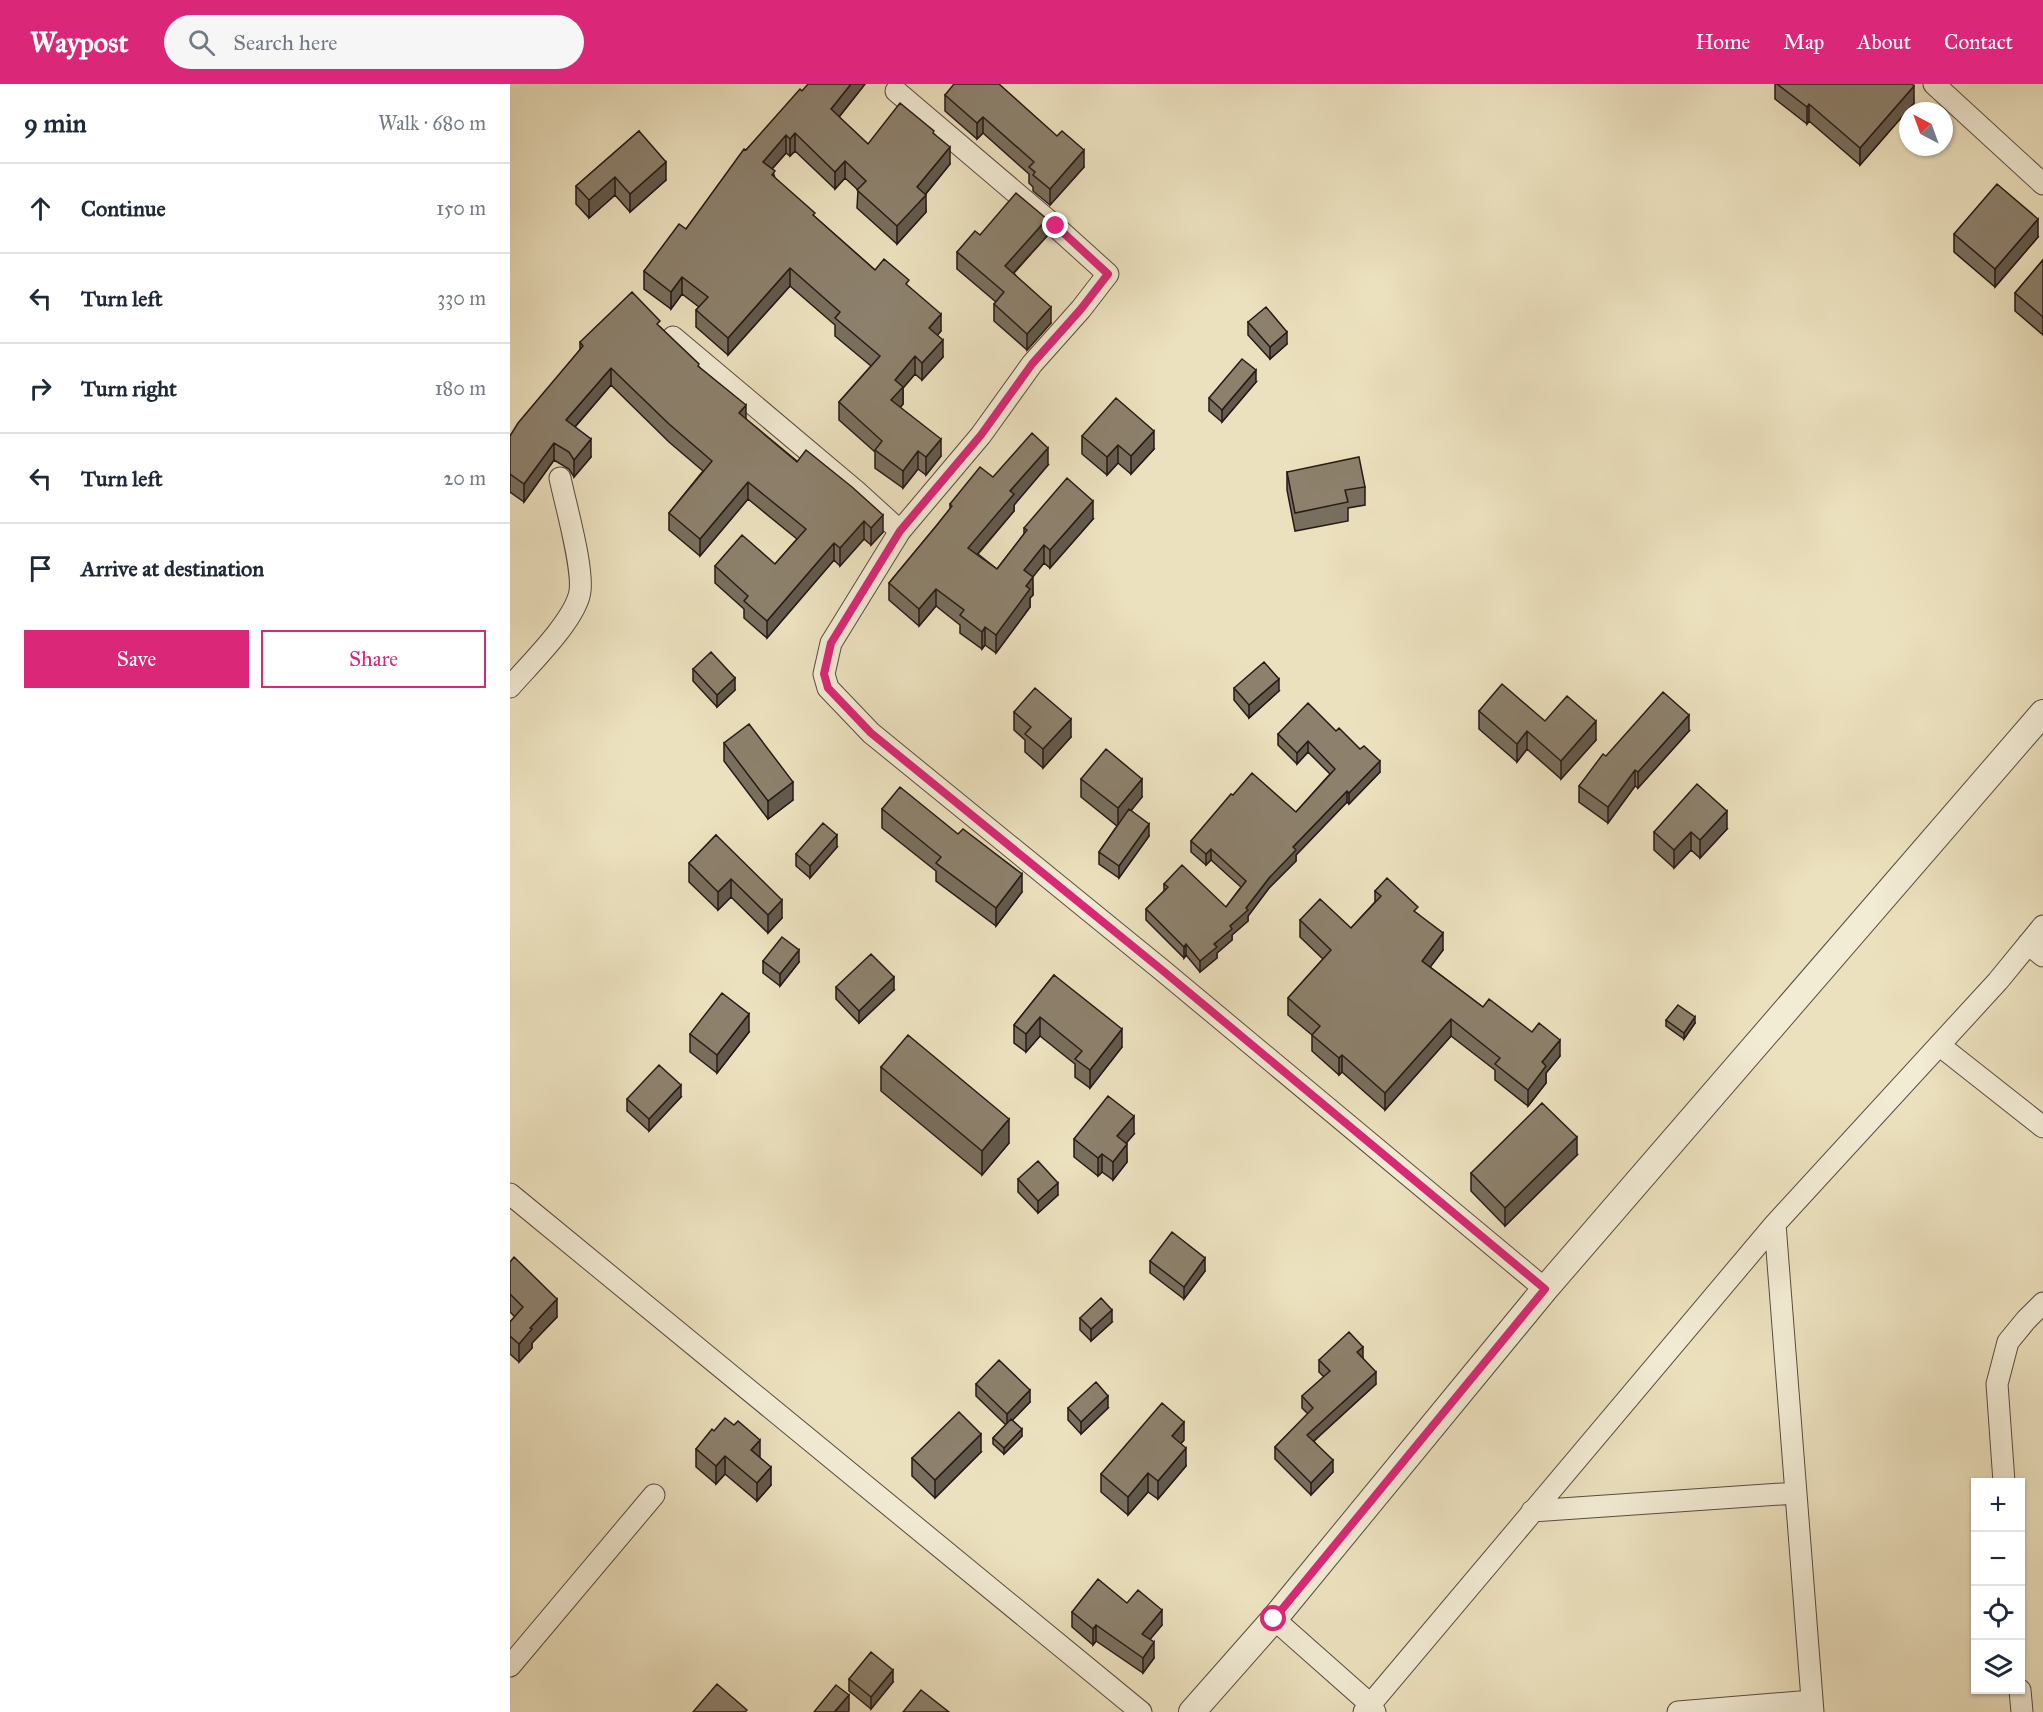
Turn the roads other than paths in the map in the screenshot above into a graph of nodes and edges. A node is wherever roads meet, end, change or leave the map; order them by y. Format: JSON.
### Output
{"nodes":[{"id":1,"x":1934,"y":84,"type":"edge"},
{"id":2,"x":896,"y":91,"type":"dead end"},
{"id":3,"x":2043,"y":184,"type":"edge"},
{"id":4,"x":673,"y":337,"type":"edge"},
{"id":5,"x":560,"y":478,"type":"dead end"},
{"id":6,"x":900,"y":531,"type":"junction"},
{"id":7,"x":510,"y":687,"type":"edge"},
{"id":8,"x":2043,"y":712,"type":"edge"},
{"id":9,"x":2043,"y":926,"type":"edge"},
{"id":10,"x":2036,"y":950,"type":"edge"},
{"id":11,"x":1939,"y":1045,"type":"junction"},
{"id":12,"x":2043,"y":1127,"type":"edge"},
{"id":13,"x":510,"y":1194,"type":"edge"},
{"id":14,"x":1775,"y":1224,"type":"junction"},
{"id":15,"x":1545,"y":1289,"type":"junction"},
{"id":16,"x":2043,"y":1303,"type":"edge"},
{"id":17,"x":2004,"y":1478,"type":"edge"},
{"id":18,"x":1796,"y":1493,"type":"junction"},
{"id":19,"x":654,"y":1495,"type":"dead end"},
{"id":20,"x":1532,"y":1511,"type":"junction"},
{"id":21,"x":1274,"y":1619,"type":"junction"},
{"id":22,"x":510,"y":1666,"type":"edge"},
{"id":23,"x":2020,"y":1694,"type":"edge"},
{"id":24,"x":1812,"y":1706,"type":"edge"},
{"id":25,"x":1370,"y":1709,"type":"edge"},
{"id":26,"x":1141,"y":1712,"type":"edge"},
{"id":27,"x":1191,"y":1712,"type":"edge"},
{"id":28,"x":1678,"y":1712,"type":"edge"},
{"id":29,"x":2022,"y":1712,"type":"edge"}],
"edges":[{"from":1,"to":3,"type":"street"},
{"from":2,"to":6,"type":"street"},
{"from":4,"to":6,"type":"street"},
{"from":5,"to":7,"type":"street"},
{"from":6,"to":15,"type":"street"},
{"from":8,"to":15,"type":"street"},
{"from":9,"to":10,"type":"street"},
{"from":10,"to":11,"type":"street"},
{"from":11,"to":12,"type":"street"},
{"from":11,"to":14,"type":"street"},
{"from":13,"to":26,"type":"street"},
{"from":14,"to":18,"type":"street"},
{"from":14,"to":20,"type":"street"},
{"from":15,"to":21,"type":"street"},
{"from":16,"to":17,"type":"street"},
{"from":18,"to":20,"type":"street"},
{"from":18,"to":24,"type":"street"},
{"from":19,"to":22,"type":"street"},
{"from":20,"to":25,"type":"street"},
{"from":21,"to":25,"type":"street"},
{"from":21,"to":27,"type":"street"},
{"from":23,"to":29,"type":"street"},
{"from":24,"to":28,"type":"street"}]}
